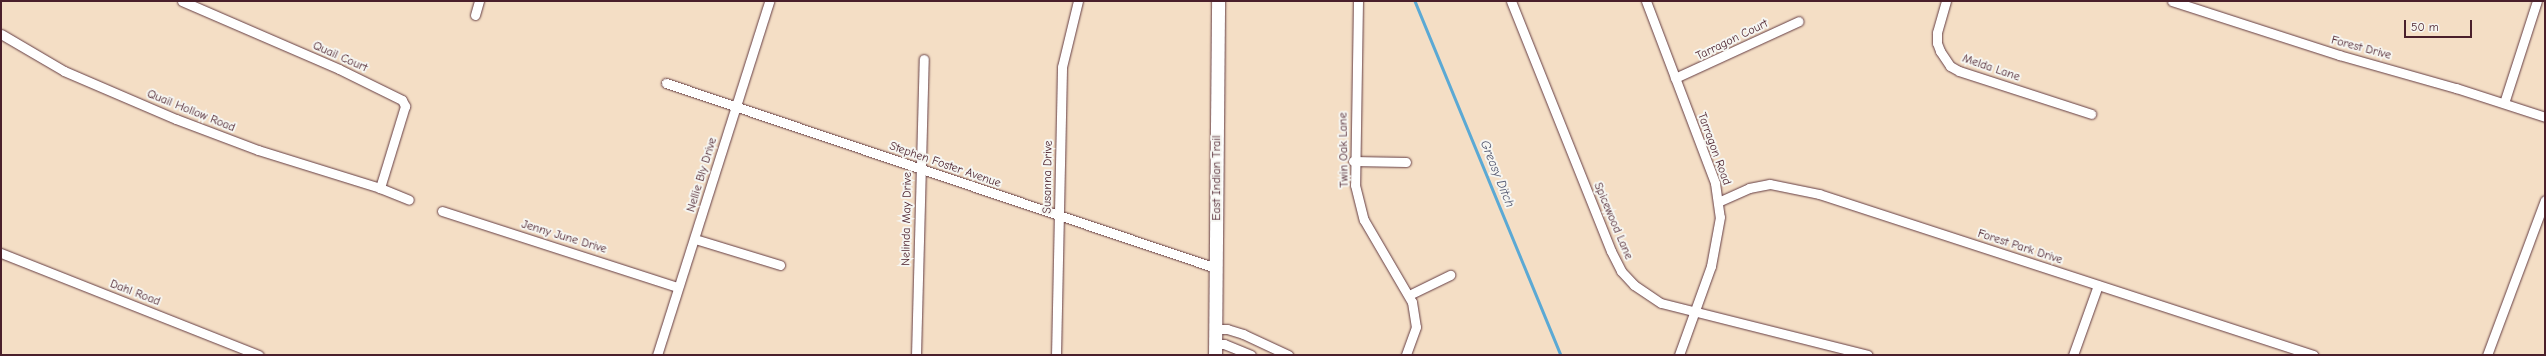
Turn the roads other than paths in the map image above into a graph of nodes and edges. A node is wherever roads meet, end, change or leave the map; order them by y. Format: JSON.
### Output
{"nodes":[{"id":1,"x":182,"y":1,"type":"edge"},
{"id":2,"x":479,"y":1,"type":"edge"},
{"id":3,"x":769,"y":1,"type":"edge"},
{"id":4,"x":1078,"y":1,"type":"edge"},
{"id":5,"x":1218,"y":1,"type":"edge"},
{"id":6,"x":1358,"y":1,"type":"edge"},
{"id":7,"x":1511,"y":1,"type":"edge"},
{"id":8,"x":1646,"y":1,"type":"edge"},
{"id":9,"x":1946,"y":1,"type":"edge"},
{"id":10,"x":2172,"y":1,"type":"edge"},
{"id":11,"x":2538,"y":1,"type":"edge"},
{"id":12,"x":475,"y":15,"type":"dead end"},
{"id":13,"x":1799,"y":21,"type":"dead end"},
{"id":14,"x":1,"y":34,"type":"edge"},
{"id":15,"x":924,"y":59,"type":"dead end"},
{"id":16,"x":1675,"y":78,"type":"junction"},
{"id":17,"x":666,"y":83,"type":"dead end"},
{"id":18,"x":2504,"y":103,"type":"junction"},
{"id":19,"x":735,"y":106,"type":"junction"},
{"id":20,"x":2091,"y":114,"type":"dead end"},
{"id":21,"x":2545,"y":117,"type":"edge"},
{"id":22,"x":1353,"y":162,"type":"junction"},
{"id":23,"x":1406,"y":162,"type":"dead end"},
{"id":24,"x":920,"y":168,"type":"junction"},
{"id":25,"x":380,"y":188,"type":"junction"},
{"id":26,"x":409,"y":200,"type":"dead end"},
{"id":27,"x":2545,"y":200,"type":"edge"},
{"id":28,"x":1718,"y":202,"type":"junction"},
{"id":29,"x":442,"y":211,"type":"dead end"},
{"id":30,"x":1059,"y":216,"type":"junction"},
{"id":31,"x":695,"y":239,"type":"junction"},
{"id":32,"x":1,"y":253,"type":"edge"},
{"id":33,"x":780,"y":265,"type":"dead end"},
{"id":34,"x":1216,"y":268,"type":"junction"},
{"id":35,"x":1450,"y":275,"type":"dead end"},
{"id":36,"x":2098,"y":285,"type":"junction"},
{"id":37,"x":678,"y":287,"type":"junction"},
{"id":38,"x":1409,"y":295,"type":"junction"},
{"id":39,"x":1695,"y":311,"type":"junction"},
{"id":40,"x":1216,"y":328,"type":"junction"},
{"id":41,"x":1215,"y":350,"type":"edge"},
{"id":42,"x":259,"y":355,"type":"edge"},
{"id":43,"x":657,"y":355,"type":"edge"},
{"id":44,"x":916,"y":355,"type":"edge"},
{"id":45,"x":1056,"y":355,"type":"edge"},
{"id":46,"x":1251,"y":355,"type":"edge"},
{"id":47,"x":1288,"y":355,"type":"edge"},
{"id":48,"x":1406,"y":355,"type":"edge"},
{"id":49,"x":1679,"y":355,"type":"edge"},
{"id":50,"x":1868,"y":355,"type":"edge"},
{"id":51,"x":2073,"y":355,"type":"edge"},
{"id":52,"x":2313,"y":355,"type":"edge"},
{"id":53,"x":2487,"y":355,"type":"edge"}],
"edges":[{"from":1,"to":25,"type":"street","name":"Quail Court"},
{"from":2,"to":12,"type":"street"},
{"from":3,"to":19,"type":"street","name":"Nellie Bly Drive"},
{"from":4,"to":30,"type":"street","name":"Susanna Drive"},
{"from":5,"to":34,"type":"main road","name":"East Indian Trail"},
{"from":6,"to":22,"type":"street","name":"Twin Oak Lane"},
{"from":7,"to":39,"type":"street","name":"Spicewood Lane"},
{"from":8,"to":16,"type":"street","name":"Tarragon Road"},
{"from":9,"to":20,"type":"street","name":"Melda Lane"},
{"from":10,"to":18,"type":"street","name":"Forest Drive"},
{"from":11,"to":18,"type":"street"},
{"from":13,"to":16,"type":"street","name":"Tarragon Court"},
{"from":14,"to":25,"type":"street","name":"Quail Hollow Road"},
{"from":15,"to":24,"type":"street","name":"Nelinda May Drive"},
{"from":16,"to":28,"type":"street","name":"Tarragon Road"},
{"from":17,"to":19,"type":"street","name":"Stephen Foster Avenue"},
{"from":18,"to":21,"type":"street","name":"Forest Drive"},
{"from":19,"to":24,"type":"street","name":"Stephen Foster Avenue"},
{"from":19,"to":31,"type":"street","name":"Nellie Bly Drive"},
{"from":22,"to":23,"type":"street"},
{"from":22,"to":38,"type":"street","name":"Twin Oak Lane"},
{"from":24,"to":30,"type":"street","name":"Stephen Foster Avenue"},
{"from":24,"to":44,"type":"street","name":"Nelinda May Drive"},
{"from":25,"to":26,"type":"street"},
{"from":27,"to":53,"type":"street"},
{"from":28,"to":36,"type":"street","name":"Forest Park Drive"},
{"from":28,"to":39,"type":"street","name":"Tarragon Road"},
{"from":29,"to":37,"type":"street","name":"Jenny June Drive"},
{"from":30,"to":34,"type":"street","name":"Stephen Foster Avenue"},
{"from":30,"to":45,"type":"street","name":"Susanna Drive"},
{"from":31,"to":33,"type":"street"},
{"from":31,"to":37,"type":"street","name":"Nellie Bly Drive"},
{"from":32,"to":42,"type":"street","name":"Dahl Road"},
{"from":34,"to":40,"type":"main road","name":"East Indian Trail"},
{"from":35,"to":38,"type":"street"},
{"from":36,"to":51,"type":"street"},
{"from":36,"to":52,"type":"street","name":"Forest Park Drive"},
{"from":37,"to":43,"type":"street","name":"Nellie Bly Drive"},
{"from":38,"to":48,"type":"street","name":"Twin Oak Lane"},
{"from":39,"to":49,"type":"street","name":"Tarragon Road"},
{"from":39,"to":50,"type":"street","name":"Spicewood Lane"},
{"from":40,"to":41,"type":"main road","name":"East Indian Trail"},
{"from":40,"to":47,"type":"street"},
{"from":41,"to":46,"type":"street"}]}
